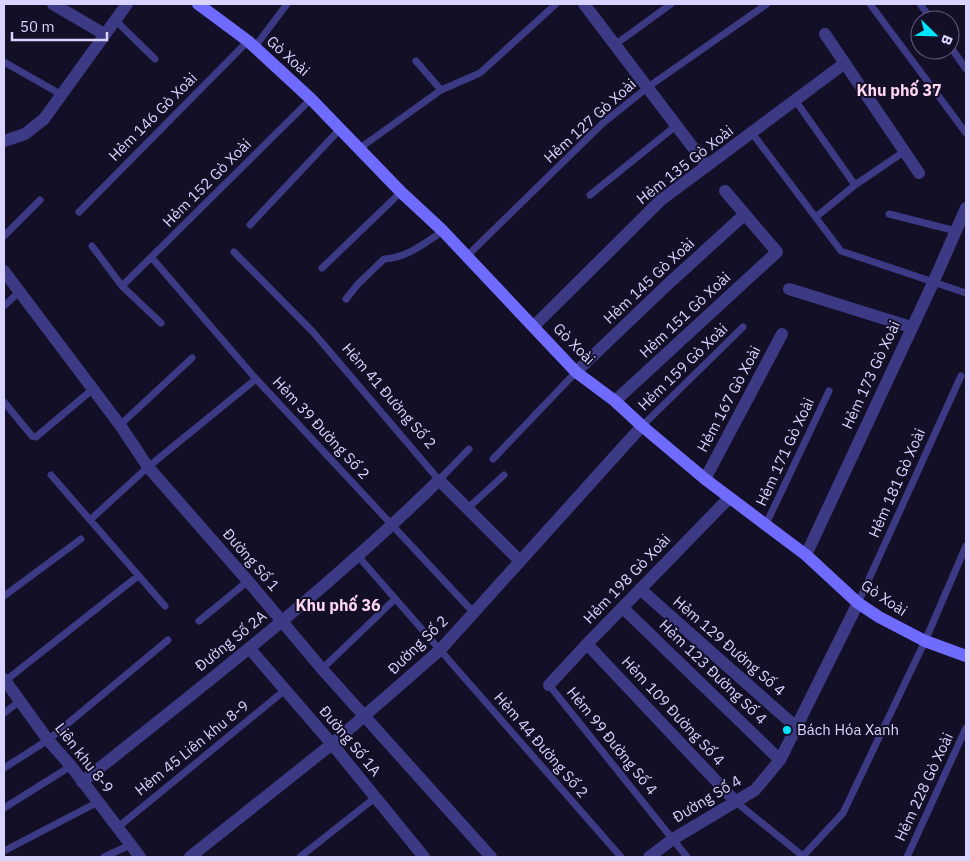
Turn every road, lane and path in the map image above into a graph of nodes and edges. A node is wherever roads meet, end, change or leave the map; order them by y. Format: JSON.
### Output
{"nodes":[{"id":1,"x":53,"y":4,"type":"edge"},
{"id":2,"x":127,"y":4,"type":"edge"},
{"id":3,"x":198,"y":4,"type":"edge"},
{"id":4,"x":287,"y":4,"type":"edge"},
{"id":5,"x":556,"y":4,"type":"edge"},
{"id":6,"x":584,"y":4,"type":"edge"},
{"id":7,"x":671,"y":4,"type":"edge"},
{"id":8,"x":767,"y":4,"type":"edge"},
{"id":9,"x":870,"y":4,"type":"edge"},
{"id":10,"x":115,"y":20,"type":"junction"},
{"id":11,"x":104,"y":34,"type":"junction"},
{"id":12,"x":825,"y":34,"type":"dead end"},
{"id":13,"x":616,"y":44,"type":"junction"},
{"id":14,"x":251,"y":45,"type":"junction"},
{"id":15,"x":155,"y":59,"type":"dead end"},
{"id":16,"x":416,"y":61,"type":"dead end"},
{"id":17,"x":4,"y":62,"type":"edge"},
{"id":18,"x":845,"y":63,"type":"junction"},
{"id":19,"x":648,"y":87,"type":"junction"},
{"id":20,"x":442,"y":90,"type":"junction"},
{"id":21,"x":62,"y":95,"type":"junction"},
{"id":22,"x":311,"y":99,"type":"junction"},
{"id":23,"x":795,"y":100,"type":"junction"},
{"id":24,"x":677,"y":125,"type":"junction"},
{"id":25,"x":340,"y":129,"type":"junction"},
{"id":26,"x":752,"y":133,"type":"junction"},
{"id":27,"x":966,"y":133,"type":"edge"},
{"id":28,"x":4,"y":141,"type":"edge"},
{"id":29,"x":360,"y":148,"type":"junction"},
{"id":30,"x":905,"y":151,"type":"junction"},
{"id":31,"x":707,"y":166,"type":"junction"},
{"id":32,"x":919,"y":173,"type":"dead end"},
{"id":33,"x":855,"y":185,"type":"junction"},
{"id":34,"x":726,"y":191,"type":"dead end"},
{"id":35,"x":401,"y":192,"type":"junction"},
{"id":36,"x":590,"y":195,"type":"dead end"},
{"id":37,"x":40,"y":200,"type":"dead end"},
{"id":38,"x":966,"y":208,"type":"edge"},
{"id":39,"x":79,"y":212,"type":"dead end"},
{"id":40,"x":745,"y":214,"type":"junction"},
{"id":41,"x":890,"y":214,"type":"dead end"},
{"id":42,"x":816,"y":217,"type":"junction"},
{"id":43,"x":250,"y":225,"type":"dead end"},
{"id":44,"x":443,"y":231,"type":"junction"},
{"id":45,"x":956,"y":231,"type":"junction"},
{"id":46,"x":4,"y":236,"type":"edge"},
{"id":47,"x":92,"y":246,"type":"dead end"},
{"id":48,"x":234,"y":252,"type":"dead end"},
{"id":49,"x":467,"y":256,"type":"junction"},
{"id":50,"x":152,"y":258,"type":"junction"},
{"id":51,"x":322,"y":268,"type":"dead end"},
{"id":52,"x":4,"y":271,"type":"edge"},
{"id":53,"x":933,"y":283,"type":"junction"},
{"id":54,"x":122,"y":286,"type":"junction"},
{"id":55,"x":789,"y":290,"type":"dead end"},
{"id":56,"x":20,"y":291,"type":"junction"},
{"id":57,"x":966,"y":293,"type":"edge"},
{"id":58,"x":346,"y":298,"type":"dead end"},
{"id":59,"x":4,"y":306,"type":"edge"},
{"id":60,"x":160,"y":322,"type":"dead end"},
{"id":61,"x":534,"y":326,"type":"junction"},
{"id":62,"x":743,"y":327,"type":"dead end"},
{"id":63,"x":911,"y":327,"type":"junction"},
{"id":64,"x":782,"y":334,"type":"dead end"},
{"id":65,"x":192,"y":358,"type":"dead end"},
{"id":66,"x":576,"y":372,"type":"junction"},
{"id":67,"x":961,"y":376,"type":"dead end"},
{"id":68,"x":256,"y":379,"type":"junction"},
{"id":69,"x":93,"y":389,"type":"junction"},
{"id":70,"x":829,"y":391,"type":"dead end"},
{"id":71,"x":615,"y":401,"type":"junction"},
{"id":72,"x":4,"y":402,"type":"edge"},
{"id":73,"x":120,"y":425,"type":"junction"},
{"id":74,"x":642,"y":426,"type":"junction"},
{"id":75,"x":469,"y":449,"type":"dead end"},
{"id":76,"x":493,"y":459,"type":"dead end"},
{"id":77,"x":148,"y":468,"type":"junction"},
{"id":78,"x":51,"y":475,"type":"dead end"},
{"id":79,"x":504,"y":476,"type":"dead end"},
{"id":80,"x":705,"y":479,"type":"junction"},
{"id":81,"x":439,"y":480,"type":"junction"},
{"id":82,"x":729,"y":498,"type":"junction"},
{"id":83,"x":468,"y":508,"type":"junction"},
{"id":84,"x":90,"y":520,"type":"junction"},
{"id":85,"x":766,"y":524,"type":"junction"},
{"id":86,"x":393,"y":525,"type":"junction"},
{"id":87,"x":81,"y":539,"type":"dead end"},
{"id":88,"x":966,"y":546,"type":"edge"},
{"id":89,"x":357,"y":555,"type":"junction"},
{"id":90,"x":806,"y":555,"type":"junction"},
{"id":91,"x":520,"y":561,"type":"junction"},
{"id":92,"x":138,"y":576,"type":"junction"},
{"id":93,"x":248,"y":581,"type":"junction"},
{"id":94,"x":640,"y":589,"type":"junction"},
{"id":95,"x":4,"y":596,"type":"edge"},
{"id":96,"x":395,"y":599,"type":"junction"},
{"id":97,"x":858,"y":603,"type":"junction"},
{"id":98,"x":165,"y":606,"type":"dead end"},
{"id":99,"x":623,"y":608,"type":"junction"},
{"id":100,"x":474,"y":613,"type":"junction"},
{"id":101,"x":282,"y":620,"type":"junction"},
{"id":102,"x":199,"y":621,"type":"dead end"},
{"id":103,"x":168,"y":640,"type":"dead end"},
{"id":104,"x":925,"y":641,"type":"junction"},
{"id":105,"x":586,"y":644,"type":"junction"},
{"id":106,"x":249,"y":648,"type":"junction"},
{"id":107,"x":440,"y":650,"type":"junction"},
{"id":108,"x":966,"y":656,"type":"edge"},
{"id":109,"x":322,"y":669,"type":"junction"},
{"id":110,"x":4,"y":680,"type":"edge"},
{"id":111,"x":549,"y":685,"type":"joint"},
{"id":112,"x":285,"y":690,"type":"junction"},
{"id":113,"x":20,"y":700,"type":"junction"},
{"id":114,"x":4,"y":713,"type":"edge"},
{"id":115,"x":364,"y":716,"type":"junction"},
{"id":116,"x":796,"y":727,"type":"junction"},
{"id":117,"x":966,"y":728,"type":"edge"},
{"id":118,"x":48,"y":740,"type":"junction"},
{"id":119,"x":332,"y":744,"type":"junction"},
{"id":120,"x":780,"y":760,"type":"junction"},
{"id":121,"x":71,"y":766,"type":"junction"},
{"id":122,"x":4,"y":768,"type":"edge"},
{"id":123,"x":82,"y":782,"type":"junction"},
{"id":124,"x":376,"y":797,"type":"junction"},
{"id":125,"x":98,"y":802,"type":"junction"},
{"id":126,"x":736,"y":802,"type":"junction"},
{"id":127,"x":4,"y":808,"type":"edge"},
{"id":128,"x":117,"y":828,"type":"junction"},
{"id":129,"x":673,"y":839,"type":"junction"},
{"id":130,"x":130,"y":845,"type":"junction"},
{"id":131,"x":4,"y":850,"type":"edge"},
{"id":132,"x":104,"y":857,"type":"edge"},
{"id":133,"x":140,"y":857,"type":"edge"},
{"id":134,"x":190,"y":857,"type":"edge"},
{"id":135,"x":300,"y":857,"type":"edge"},
{"id":136,"x":424,"y":857,"type":"edge"},
{"id":137,"x":491,"y":857,"type":"edge"},
{"id":138,"x":621,"y":857,"type":"edge"},
{"id":139,"x":648,"y":857,"type":"edge"},
{"id":140,"x":688,"y":857,"type":"edge"},
{"id":141,"x":804,"y":857,"type":"edge"},
{"id":142,"x":907,"y":857,"type":"edge"}],
"edges":[{"from":1,"to":11,"type":"street"},
{"from":2,"to":10,"type":"street"},
{"from":3,"to":14,"type":"street","name":"Gò Xoài"},
{"from":4,"to":14,"type":"lane","name":"Hẻm 146 Gò Xoài"},
{"from":5,"to":20,"type":"lane"},
{"from":6,"to":13,"type":"street"},
{"from":7,"to":13,"type":"lane"},
{"from":8,"to":19,"type":"lane","name":"Hẻm 127 Gò Xoài"},
{"from":9,"to":27,"type":"lane"},
{"from":10,"to":11,"type":"street"},
{"from":10,"to":15,"type":"lane"},
{"from":11,"to":21,"type":"street"},
{"from":12,"to":18,"type":"street"},
{"from":13,"to":19,"type":"street"},
{"from":14,"to":22,"type":"street","name":"Gò Xoài"},
{"from":14,"to":39,"type":"lane","name":"Hẻm 146 Gò Xoài"},
{"from":16,"to":20,"type":"lane"},
{"from":17,"to":21,"type":"lane"},
{"from":18,"to":23,"type":"street","name":"Hẻm 135 Gò Xoài"},
{"from":18,"to":30,"type":"street"},
{"from":19,"to":24,"type":"street"},
{"from":19,"to":49,"type":"lane","name":"Hẻm 127 Gò Xoài"},
{"from":20,"to":29,"type":"lane"},
{"from":21,"to":28,"type":"street"},
{"from":22,"to":25,"type":"street","name":"Gò Xoài"},
{"from":22,"to":50,"type":"lane","name":"Hẻm 152 Gò Xoài"},
{"from":23,"to":26,"type":"street","name":"Hẻm 135 Gò Xoài"},
{"from":23,"to":33,"type":"lane"},
{"from":24,"to":31,"type":"street"},
{"from":24,"to":36,"type":"lane"},
{"from":25,"to":29,"type":"street","name":"Gò Xoài"},
{"from":25,"to":43,"type":"lane"},
{"from":26,"to":31,"type":"street","name":"Hẻm 135 Gò Xoài"},
{"from":26,"to":42,"type":"lane"},
{"from":29,"to":35,"type":"street","name":"Gò Xoài"},
{"from":30,"to":32,"type":"street"},
{"from":30,"to":33,"type":"lane"},
{"from":31,"to":61,"type":"street","name":"Hẻm 135 Gò Xoài"},
{"from":33,"to":42,"type":"lane"},
{"from":34,"to":40,"type":"street"},
{"from":35,"to":44,"type":"street","name":"Gò Xoài"},
{"from":35,"to":51,"type":"lane"},
{"from":37,"to":46,"type":"lane"},
{"from":38,"to":45,"type":"street","name":"Hẻm 173 Gò Xoài"},
{"from":40,"to":66,"type":"street","name":"Hẻm 145 Gò Xoài"},
{"from":40,"to":71,"type":"street","name":"Hẻm 151 Gò Xoài"},
{"from":41,"to":45,"type":"lane"},
{"from":42,"to":53,"type":"lane"},
{"from":44,"to":49,"type":"street","name":"Gò Xoài"},
{"from":44,"to":58,"type":"lane"},
{"from":45,"to":53,"type":"street","name":"Hẻm 173 Gò Xoài"},
{"from":47,"to":54,"type":"lane"},
{"from":48,"to":81,"type":"lane","name":"Hẻm 41 Đường Số 2"},
{"from":49,"to":61,"type":"street","name":"Gò Xoài"},
{"from":50,"to":54,"type":"lane","name":"Hẻm 152 Gò Xoài"},
{"from":50,"to":68,"type":"lane","name":"Hẻm 39 Đường Số 2"},
{"from":52,"to":56,"type":"street","name":"Đường Số 1"},
{"from":53,"to":57,"type":"lane"},
{"from":53,"to":63,"type":"street","name":"Hẻm 173 Gò Xoài"},
{"from":54,"to":60,"type":"lane"},
{"from":55,"to":63,"type":"street"},
{"from":56,"to":59,"type":"lane"},
{"from":56,"to":69,"type":"street","name":"Đường Số 1"},
{"from":61,"to":66,"type":"street","name":"Gò Xoài"},
{"from":62,"to":74,"type":"lane","name":"Hẻm 159 Gò Xoài"},
{"from":63,"to":90,"type":"street","name":"Hẻm 173 Gò Xoài"},
{"from":64,"to":80,"type":"street","name":"Hẻm 167 Gò Xoài"},
{"from":65,"to":73,"type":"lane"},
{"from":66,"to":71,"type":"street","name":"Gò Xoài"},
{"from":66,"to":76,"type":"lane"},
{"from":67,"to":97,"type":"lane","name":"Hẻm 181 Gò Xoài"},
{"from":68,"to":77,"type":"lane"},
{"from":68,"to":86,"type":"lane","name":"Hẻm 39 Đường Số 2"},
{"from":69,"to":72,"type":"lane"},
{"from":69,"to":73,"type":"street","name":"Đường Số 1"},
{"from":70,"to":85,"type":"lane","name":"Hẻm 171 Gò Xoài"},
{"from":71,"to":74,"type":"street","name":"Gò Xoài"},
{"from":73,"to":77,"type":"street","name":"Đường Số 1"},
{"from":74,"to":80,"type":"street","name":"Gò Xoài"},
{"from":74,"to":91,"type":"street","name":"Đường Số 2"},
{"from":75,"to":81,"type":"lane"},
{"from":77,"to":84,"type":"lane"},
{"from":77,"to":93,"type":"street","name":"Đường Số 1"},
{"from":78,"to":84,"type":"lane"},
{"from":79,"to":83,"type":"lane"},
{"from":80,"to":82,"type":"street","name":"Gò Xoài"},
{"from":81,"to":83,"type":"street","name":"Hẻm 41 Đường Số 2"},
{"from":81,"to":86,"type":"street","name":"Đường Số 2A"},
{"from":82,"to":85,"type":"street","name":"Gò Xoài"},
{"from":82,"to":94,"type":"street","name":"Hẻm 198 Gò Xoài"},
{"from":83,"to":91,"type":"street","name":"Hẻm 41 Đường Số 2"},
{"from":84,"to":92,"type":"lane"},
{"from":85,"to":90,"type":"street","name":"Gò Xoài"},
{"from":86,"to":89,"type":"street","name":"Đường Số 2A"},
{"from":86,"to":100,"type":"lane","name":"Hẻm 39 Đường Số 2"},
{"from":87,"to":95,"type":"lane"},
{"from":88,"to":104,"type":"lane"},
{"from":89,"to":96,"type":"lane","name":"Hẻm 44 Đường Số 2"},
{"from":89,"to":101,"type":"street","name":"Đường Số 2A"},
{"from":90,"to":97,"type":"street","name":"Gò Xoài"},
{"from":91,"to":100,"type":"street","name":"Đường Số 2"},
{"from":92,"to":98,"type":"lane"},
{"from":92,"to":110,"type":"lane"},
{"from":93,"to":101,"type":"street","name":"Đường Số 1"},
{"from":93,"to":102,"type":"lane"},
{"from":94,"to":99,"type":"street","name":"Hẻm 198 Gò Xoài"},
{"from":94,"to":116,"type":"street","name":"Hẻm 129 Đường Số 4"},
{"from":96,"to":107,"type":"lane","name":"Hẻm 44 Đường Số 2"},
{"from":96,"to":109,"type":"lane"},
{"from":97,"to":104,"type":"street","name":"Gò Xoài"},
{"from":97,"to":116,"type":"street","name":"Đường Số 4"},
{"from":99,"to":105,"type":"street","name":"Hẻm 198 Gò Xoài"},
{"from":99,"to":120,"type":"street","name":"Hẻm 123 Đường Số 4"},
{"from":100,"to":107,"type":"street","name":"Đường Số 2"},
{"from":101,"to":106,"type":"street","name":"Đường Số 2A"},
{"from":101,"to":109,"type":"street","name":"Đường Số 1"},
{"from":103,"to":118,"type":"lane"},
{"from":104,"to":108,"type":"street","name":"Gò Xoài"},
{"from":104,"to":141,"type":"lane"},
{"from":105,"to":111,"type":"street","name":"Hẻm 198 Gò Xoài"},
{"from":105,"to":126,"type":"street","name":"Hẻm 109 Đường Số 4"},
{"from":106,"to":112,"type":"street","name":"Đường Số 1A"},
{"from":106,"to":123,"type":"street","name":"Đường Số 2A"},
{"from":107,"to":115,"type":"street","name":"Đường Số 2"},
{"from":107,"to":138,"type":"lane","name":"Hẻm 44 Đường Số 2"},
{"from":109,"to":115,"type":"street","name":"Đường Số 1"},
{"from":110,"to":113,"type":"street","name":"Liên khu 8-9"},
{"from":111,"to":129,"type":"lane","name":"Hẻm 99 Đường Số 4"},
{"from":112,"to":119,"type":"street","name":"Đường Số 1A"},
{"from":112,"to":128,"type":"lane","name":"Hẻm 45 Liên khu 8-9"},
{"from":113,"to":114,"type":"lane"},
{"from":113,"to":118,"type":"street","name":"Liên khu 8-9"},
{"from":115,"to":119,"type":"street","name":"Đường Số 2"},
{"from":115,"to":137,"type":"street","name":"Đường Số 1"},
{"from":116,"to":120,"type":"street","name":"Đường Số 4"},
{"from":117,"to":142,"type":"lane","name":"Hẻm 228 Gò Xoài"},
{"from":118,"to":121,"type":"street","name":"Liên khu 8-9"},
{"from":118,"to":122,"type":"lane"},
{"from":119,"to":124,"type":"street","name":"Đường Số 1A"},
{"from":119,"to":134,"type":"street","name":"Đường Số 2"},
{"from":120,"to":126,"type":"street","name":"Đường Số 4"},
{"from":121,"to":123,"type":"street","name":"Liên khu 8-9"},
{"from":121,"to":127,"type":"lane"},
{"from":123,"to":125,"type":"street","name":"Liên khu 8-9"},
{"from":124,"to":135,"type":"lane"},
{"from":124,"to":136,"type":"street","name":"Đường Số 1A"},
{"from":125,"to":128,"type":"street","name":"Liên khu 8-9"},
{"from":125,"to":131,"type":"lane"},
{"from":126,"to":129,"type":"street","name":"Đường Số 4"},
{"from":126,"to":141,"type":"lane"},
{"from":128,"to":130,"type":"street","name":"Liên khu 8-9"},
{"from":129,"to":139,"type":"street","name":"Đường Số 4"},
{"from":129,"to":140,"type":"lane","name":"Hẻm 99 Đường Số 4"},
{"from":130,"to":132,"type":"lane"},
{"from":130,"to":133,"type":"street","name":"Liên khu 8-9"}]}
